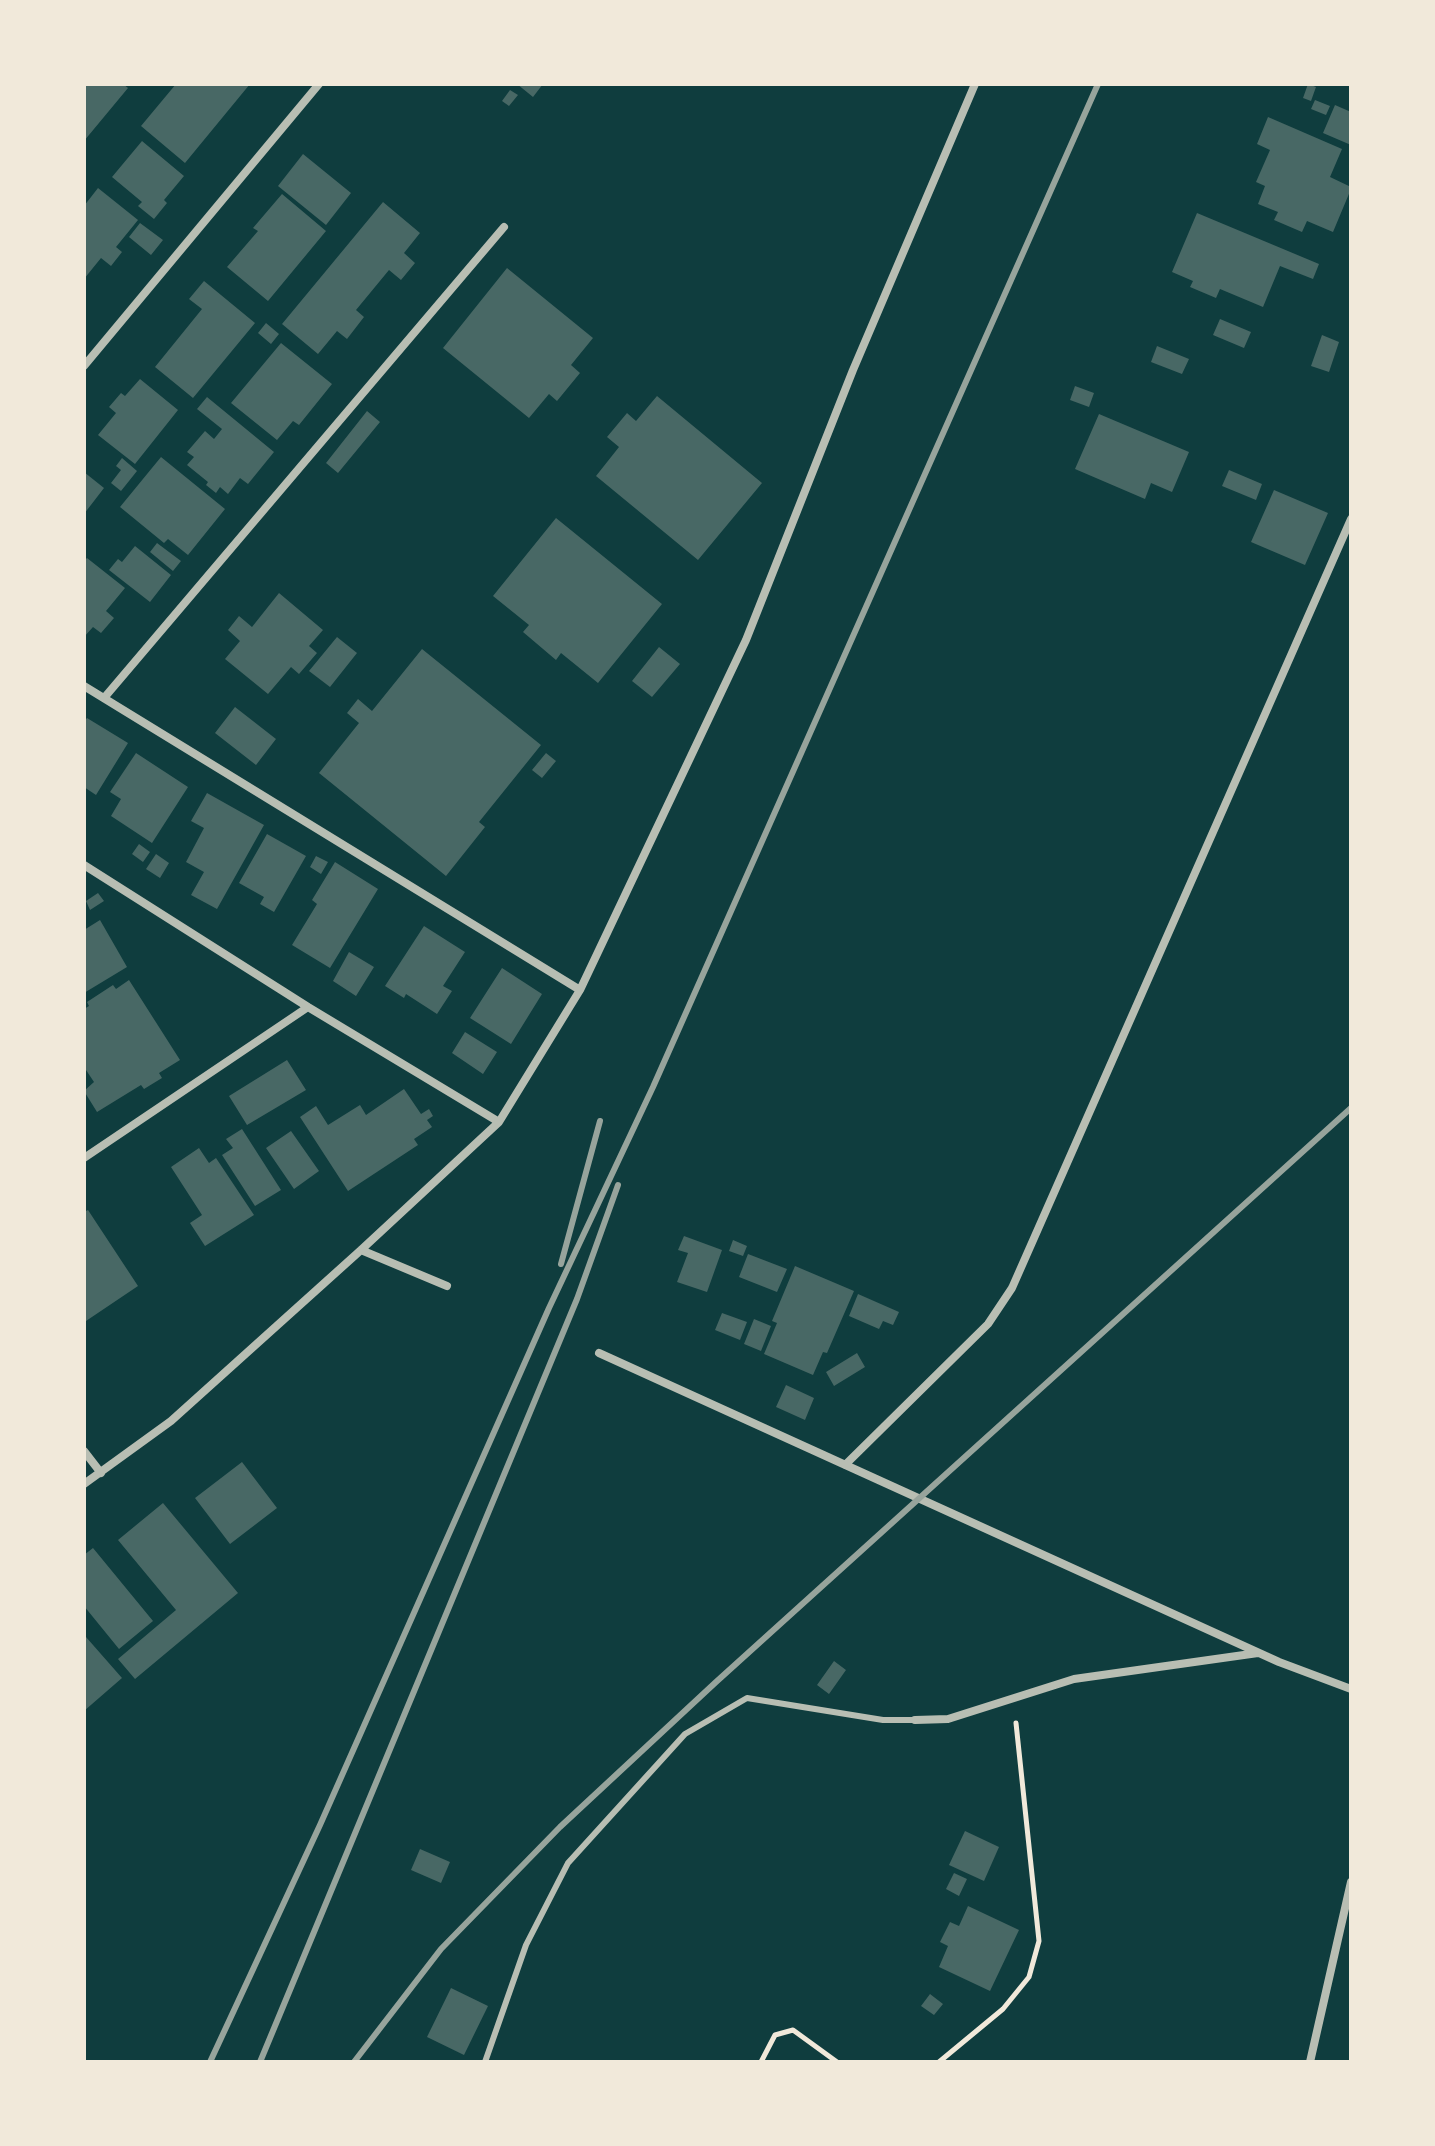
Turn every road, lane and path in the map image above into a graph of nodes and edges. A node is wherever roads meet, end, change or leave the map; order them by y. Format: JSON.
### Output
{"nodes":[{"id":1,"x":319,"y":84,"type":"edge"},
{"id":2,"x":975,"y":84,"type":"edge"},
{"id":3,"x":504,"y":227,"type":"dead end"},
{"id":4,"x":84,"y":366,"type":"edge"},
{"id":5,"x":1351,"y":519,"type":"edge"},
{"id":6,"x":84,"y":686,"type":"edge"},
{"id":7,"x":104,"y":698,"type":"junction"},
{"id":8,"x":84,"y":865,"type":"edge"},
{"id":9,"x":580,"y":990,"type":"junction"},
{"id":10,"x":308,"y":1007,"type":"junction"},
{"id":11,"x":499,"y":1122,"type":"junction"},
{"id":12,"x":84,"y":1158,"type":"edge"},
{"id":13,"x":361,"y":1250,"type":"junction"},
{"id":14,"x":447,"y":1286,"type":"dead end"},
{"id":15,"x":599,"y":1353,"type":"dead end"},
{"id":16,"x":84,"y":1451,"type":"edge"},
{"id":17,"x":845,"y":1465,"type":"junction"},
{"id":18,"x":101,"y":1473,"type":"junction"},
{"id":19,"x":84,"y":1484,"type":"edge"},
{"id":20,"x":1259,"y":1653,"type":"junction"},
{"id":21,"x":1351,"y":1689,"type":"edge"},
{"id":22,"x":1014,"y":1698,"type":"junction"},
{"id":23,"x":915,"y":1720,"type":"joint"},
{"id":24,"x":1351,"y":1882,"type":"edge"},
{"id":25,"x":485,"y":2062,"type":"edge"},
{"id":26,"x":761,"y":2062,"type":"edge"},
{"id":27,"x":837,"y":2062,"type":"edge"},
{"id":28,"x":939,"y":2062,"type":"edge"},
{"id":29,"x":1310,"y":2062,"type":"edge"}],
"edges":[{"from":1,"to":4,"type":"street"},
{"from":2,"to":9,"type":"street"},
{"from":3,"to":7,"type":"street"},
{"from":5,"to":17,"type":"street"},
{"from":6,"to":7,"type":"street"},
{"from":7,"to":9,"type":"street"},
{"from":8,"to":10,"type":"street"},
{"from":9,"to":11,"type":"street"},
{"from":10,"to":11,"type":"street"},
{"from":10,"to":12,"type":"street"},
{"from":11,"to":13,"type":"street"},
{"from":13,"to":14,"type":"street"},
{"from":13,"to":18,"type":"street"},
{"from":15,"to":17,"type":"street"},
{"from":16,"to":18,"type":"street"},
{"from":17,"to":20,"type":"street"},
{"from":18,"to":19,"type":"street"},
{"from":20,"to":21,"type":"street"},
{"from":20,"to":22,"type":"street"},
{"from":22,"to":23,"type":"street"},
{"from":22,"to":28,"type":"path"},
{"from":23,"to":25,"type":"lane"},
{"from":24,"to":29,"type":"street"},
{"from":26,"to":27,"type":"path"}]}
